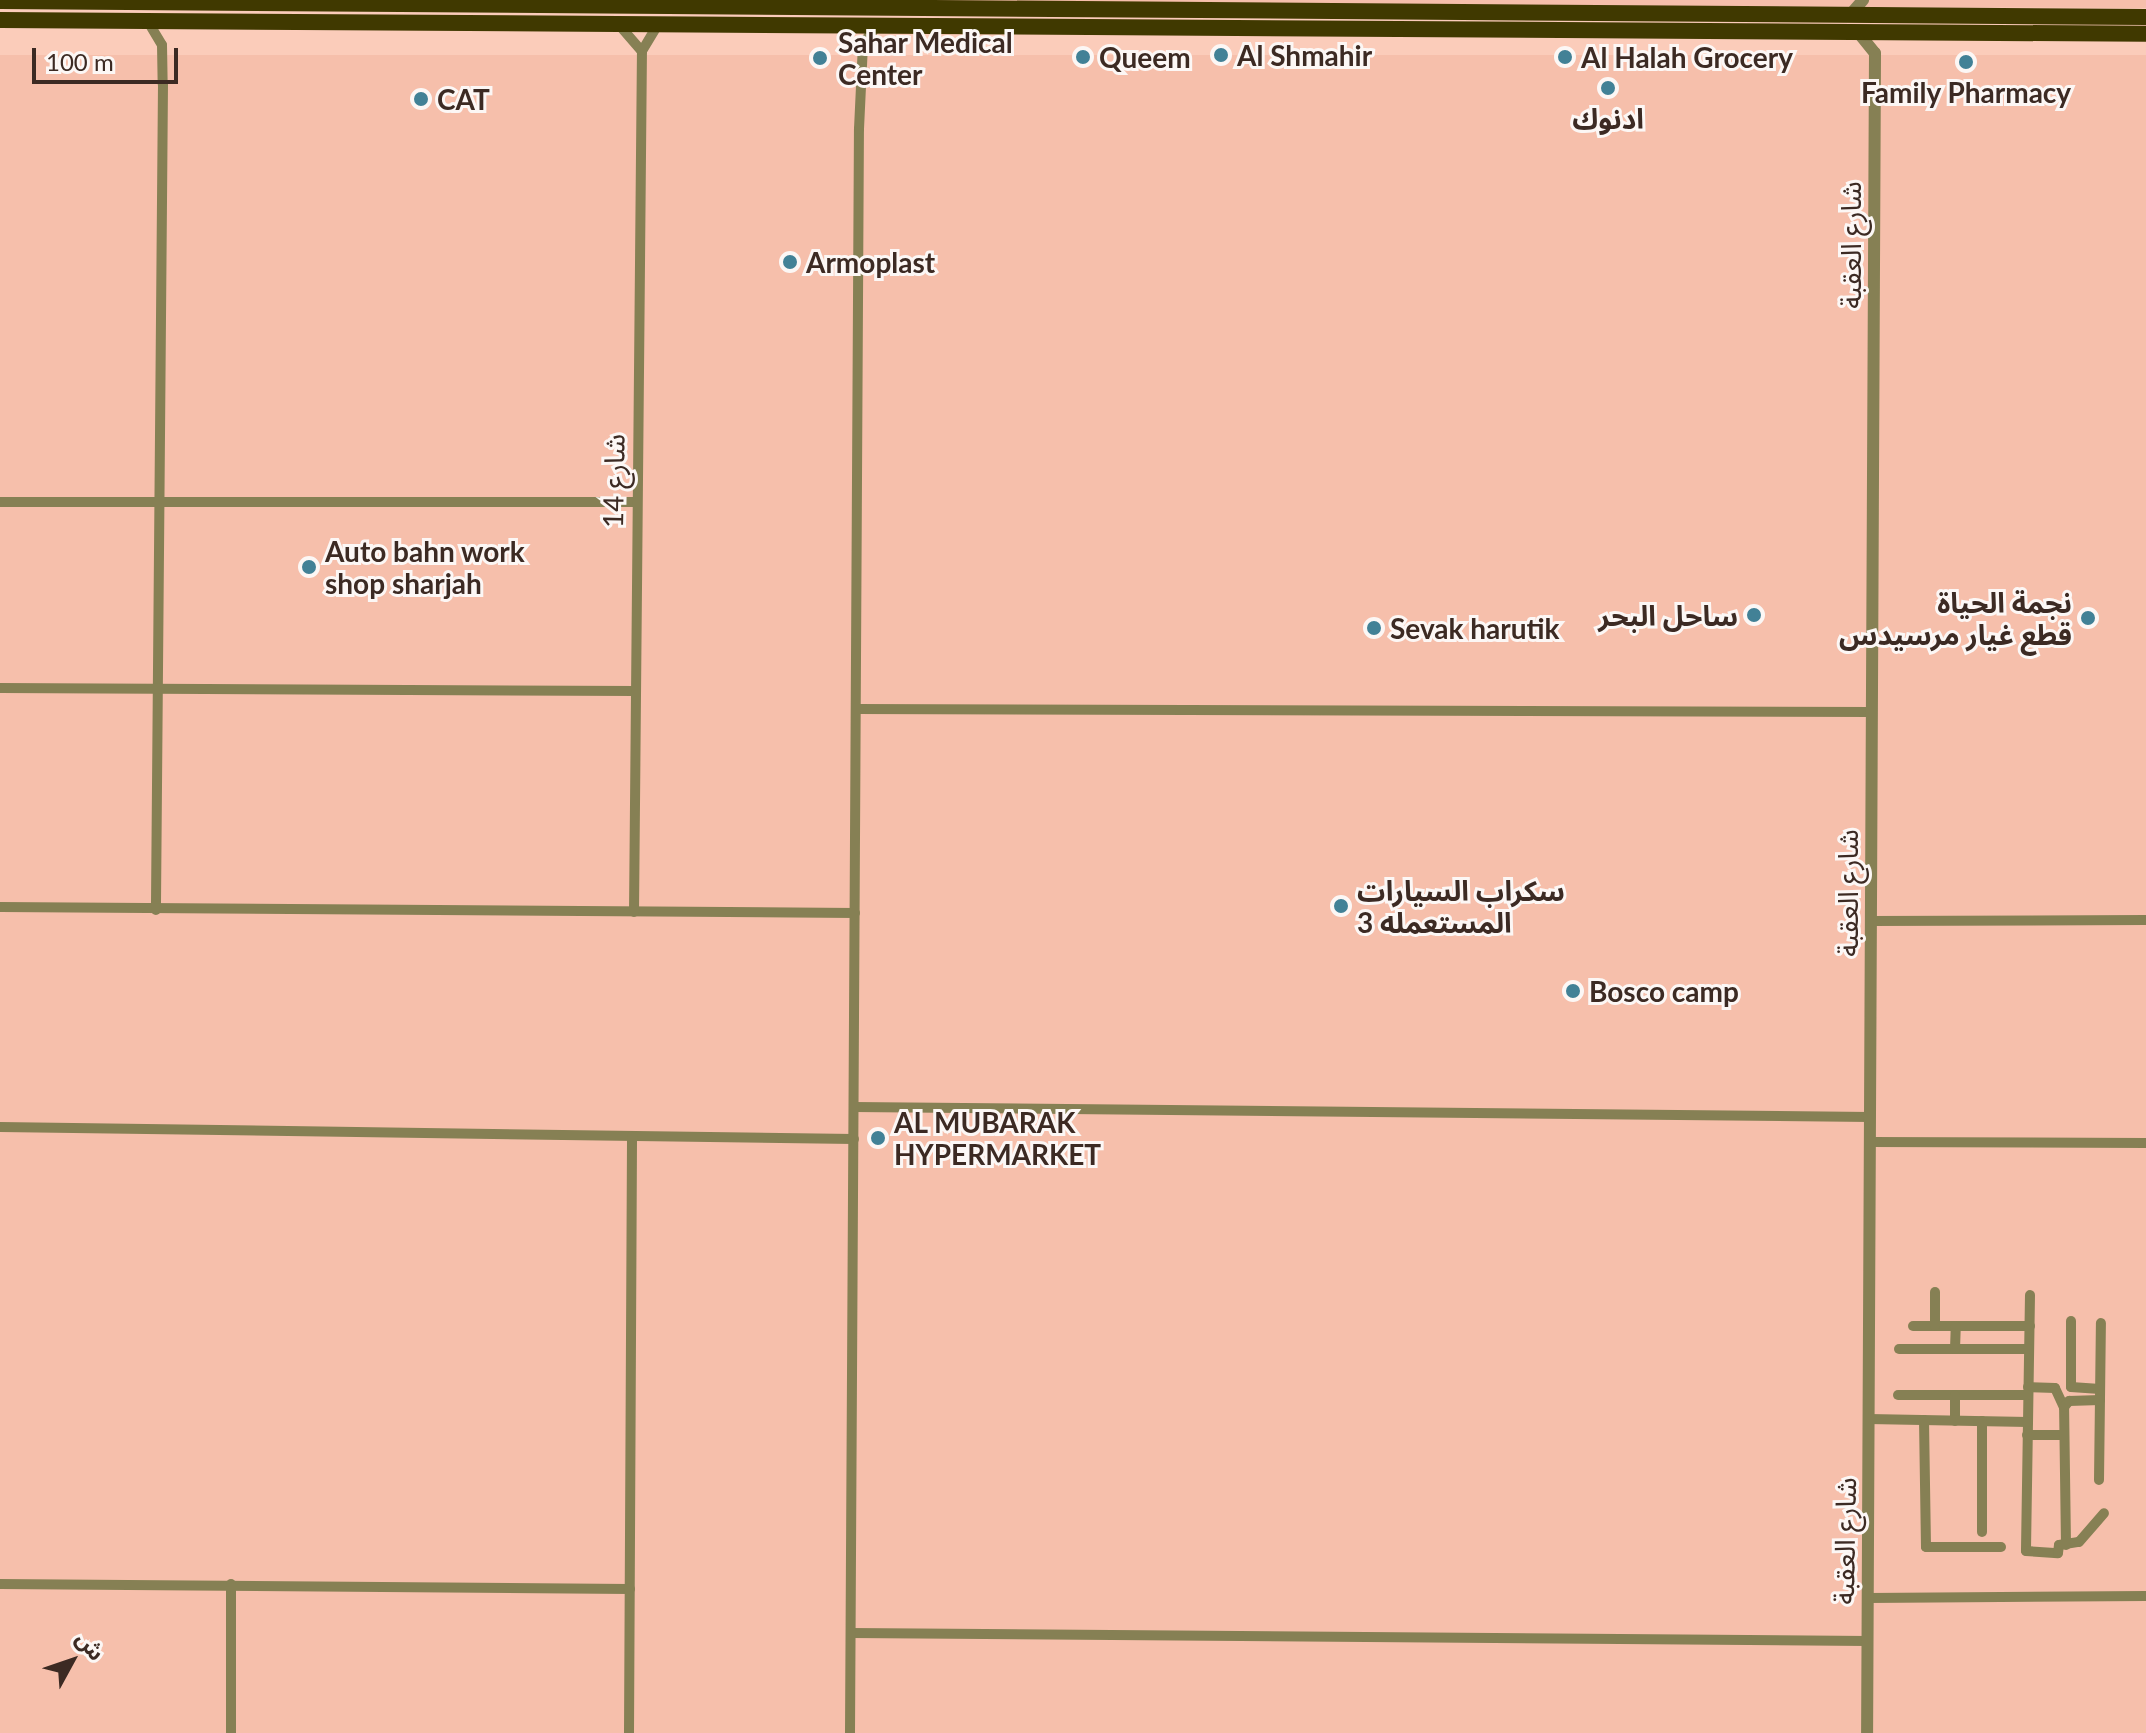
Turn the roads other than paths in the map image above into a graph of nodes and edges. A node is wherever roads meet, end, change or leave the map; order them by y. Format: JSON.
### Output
{"nodes":[{"id":1,"x":1863,"y":0,"type":"edge"},
{"id":2,"x":1871,"y":0,"type":"edge"},
{"id":3,"x":0,"y":1,"type":"edge"},
{"id":4,"x":1883,"y":15,"type":"junction"},
{"id":5,"x":2146,"y":17,"type":"edge"},
{"id":6,"x":146,"y":19,"type":"junction"},
{"id":7,"x":180,"y":19,"type":"junction"},
{"id":8,"x":0,"y":20,"type":"edge"},
{"id":9,"x":1853,"y":23,"type":"junction"},
{"id":10,"x":846,"y":24,"type":"junction"},
{"id":11,"x":880,"y":24,"type":"junction"},
{"id":12,"x":620,"y":26,"type":"junction"},
{"id":13,"x":657,"y":26,"type":"junction"},
{"id":14,"x":1894,"y":31,"type":"junction"},
{"id":15,"x":2146,"y":34,"type":"edge"},
{"id":16,"x":162,"y":45,"type":"junction"},
{"id":17,"x":642,"y":51,"type":"junction"},
{"id":18,"x":862,"y":51,"type":"junction"},
{"id":19,"x":1875,"y":53,"type":"junction"},
{"id":20,"x":0,"y":502,"type":"edge"},
{"id":21,"x":159,"y":502,"type":"junction"},
{"id":22,"x":637,"y":502,"type":"junction"},
{"id":23,"x":0,"y":688,"type":"edge"},
{"id":24,"x":157,"y":689,"type":"junction"},
{"id":25,"x":636,"y":691,"type":"junction"},
{"id":26,"x":856,"y":709,"type":"junction"},
{"id":27,"x":1872,"y":712,"type":"junction"},
{"id":28,"x":0,"y":907,"type":"edge"},
{"id":29,"x":156,"y":910,"type":"junction"},
{"id":30,"x":634,"y":912,"type":"junction"},
{"id":31,"x":855,"y":913,"type":"junction"},
{"id":32,"x":2146,"y":920,"type":"edge"},
{"id":33,"x":1871,"y":921,"type":"junction"},
{"id":34,"x":854,"y":1107,"type":"junction"},
{"id":35,"x":1870,"y":1117,"type":"junction"},
{"id":36,"x":0,"y":1127,"type":"edge"},
{"id":37,"x":632,"y":1136,"type":"junction"},
{"id":38,"x":854,"y":1139,"type":"junction"},
{"id":39,"x":1870,"y":1142,"type":"junction"},
{"id":40,"x":2146,"y":1143,"type":"edge"},
{"id":41,"x":1935,"y":1292,"type":"dead end"},
{"id":42,"x":2030,"y":1295,"type":"dead end"},
{"id":43,"x":2071,"y":1321,"type":"dead end"},
{"id":44,"x":2101,"y":1323,"type":"dead end"},
{"id":45,"x":1913,"y":1326,"type":"dead end"},
{"id":46,"x":1935,"y":1326,"type":"junction"},
{"id":47,"x":1956,"y":1326,"type":"junction"},
{"id":48,"x":2030,"y":1326,"type":"junction"},
{"id":49,"x":1899,"y":1349,"type":"dead end"},
{"id":50,"x":1955,"y":1349,"type":"junction"},
{"id":51,"x":2029,"y":1349,"type":"junction"},
{"id":52,"x":2028,"y":1391,"type":"junction"},
{"id":53,"x":2100,"y":1394,"type":"junction"},
{"id":54,"x":1898,"y":1395,"type":"dead end"},
{"id":55,"x":1955,"y":1395,"type":"junction"},
{"id":56,"x":2064,"y":1407,"type":"junction"},
{"id":57,"x":1869,"y":1419,"type":"junction"},
{"id":58,"x":1924,"y":1420,"type":"junction"},
{"id":59,"x":1955,"y":1421,"type":"junction"},
{"id":60,"x":1982,"y":1421,"type":"junction"},
{"id":61,"x":2028,"y":1422,"type":"junction"},
{"id":62,"x":2027,"y":1435,"type":"junction"},
{"id":63,"x":2064,"y":1435,"type":"junction"},
{"id":64,"x":2099,"y":1480,"type":"dead end"},
{"id":65,"x":2104,"y":1513,"type":"dead end"},
{"id":66,"x":1982,"y":1532,"type":"dead end"},
{"id":67,"x":2066,"y":1545,"type":"junction"},
{"id":68,"x":2001,"y":1547,"type":"dead end"},
{"id":69,"x":0,"y":1584,"type":"edge"},
{"id":70,"x":231,"y":1584,"type":"junction"},
{"id":71,"x":630,"y":1589,"type":"junction"},
{"id":72,"x":2146,"y":1596,"type":"edge"},
{"id":73,"x":1868,"y":1598,"type":"junction"},
{"id":74,"x":851,"y":1633,"type":"junction"},
{"id":75,"x":1867,"y":1641,"type":"junction"},
{"id":76,"x":231,"y":1733,"type":"edge"},
{"id":77,"x":629,"y":1733,"type":"edge"},
{"id":78,"x":850,"y":1733,"type":"edge"},
{"id":79,"x":1867,"y":1733,"type":"edge"}],
"edges":[{"from":1,"to":9,"type":"street"},
{"from":2,"to":4,"type":"street"},
{"from":3,"to":9,"type":"main road"},
{"from":4,"to":5,"type":"main road"},
{"from":4,"to":9,"type":"main road"},
{"from":6,"to":7,"type":"main road"},
{"from":6,"to":8,"type":"main road"},
{"from":6,"to":16,"type":"street"},
{"from":7,"to":12,"type":"main road"},
{"from":7,"to":16,"type":"street"},
{"from":9,"to":11,"type":"main road"},
{"from":9,"to":14,"type":"main road"},
{"from":9,"to":19,"type":"street"},
{"from":10,"to":11,"type":"main road"},
{"from":10,"to":13,"type":"main road"},
{"from":10,"to":18,"type":"street"},
{"from":11,"to":18,"type":"street"},
{"from":12,"to":13,"type":"main road"},
{"from":12,"to":17,"type":"street"},
{"from":13,"to":17,"type":"street"},
{"from":14,"to":15,"type":"main road"},
{"from":14,"to":19,"type":"street"},
{"from":16,"to":21,"type":"street"},
{"from":17,"to":22,"type":"street","name":"شارع 14"},
{"from":18,"to":26,"type":"street"},
{"from":19,"to":27,"type":"street","name":"شارع العقبة"},
{"from":20,"to":21,"type":"street"},
{"from":21,"to":22,"type":"street"},
{"from":21,"to":24,"type":"street"},
{"from":22,"to":25,"type":"street","name":"شارع 14"},
{"from":23,"to":24,"type":"street"},
{"from":24,"to":25,"type":"street"},
{"from":24,"to":29,"type":"street"},
{"from":25,"to":30,"type":"street","name":"شارع 14"},
{"from":26,"to":27,"type":"street"},
{"from":26,"to":31,"type":"street"},
{"from":27,"to":33,"type":"street","name":"شارع العقبة"},
{"from":28,"to":29,"type":"street"},
{"from":29,"to":30,"type":"street"},
{"from":30,"to":31,"type":"street"},
{"from":31,"to":34,"type":"street"},
{"from":32,"to":33,"type":"street"},
{"from":33,"to":35,"type":"street","name":"شارع العقبة"},
{"from":34,"to":35,"type":"street"},
{"from":34,"to":38,"type":"street"},
{"from":35,"to":39,"type":"street","name":"شارع العقبة"},
{"from":36,"to":37,"type":"street"},
{"from":37,"to":38,"type":"street"},
{"from":37,"to":71,"type":"street"},
{"from":38,"to":74,"type":"street"},
{"from":39,"to":40,"type":"street"},
{"from":39,"to":57,"type":"street","name":"شارع العقبة"},
{"from":41,"to":46,"type":"street"},
{"from":42,"to":48,"type":"street"},
{"from":43,"to":53,"type":"street"},
{"from":44,"to":53,"type":"street"},
{"from":45,"to":46,"type":"street"},
{"from":46,"to":47,"type":"street"},
{"from":47,"to":48,"type":"street"},
{"from":47,"to":50,"type":"street"},
{"from":48,"to":51,"type":"street"},
{"from":49,"to":50,"type":"street"},
{"from":50,"to":51,"type":"street"},
{"from":51,"to":52,"type":"street"},
{"from":52,"to":55,"type":"street"},
{"from":52,"to":56,"type":"street"},
{"from":52,"to":61,"type":"street"},
{"from":53,"to":56,"type":"street"},
{"from":53,"to":64,"type":"street"},
{"from":54,"to":55,"type":"street"},
{"from":55,"to":59,"type":"street"},
{"from":56,"to":63,"type":"street"},
{"from":57,"to":58,"type":"street"},
{"from":57,"to":73,"type":"street","name":"شارع العقبة"},
{"from":58,"to":59,"type":"street"},
{"from":58,"to":68,"type":"street"},
{"from":59,"to":60,"type":"street"},
{"from":60,"to":61,"type":"street"},
{"from":60,"to":66,"type":"street"},
{"from":61,"to":62,"type":"street"},
{"from":62,"to":63,"type":"street"},
{"from":62,"to":67,"type":"street"},
{"from":63,"to":67,"type":"street"},
{"from":65,"to":67,"type":"street"},
{"from":69,"to":70,"type":"street"},
{"from":70,"to":71,"type":"street"},
{"from":70,"to":76,"type":"street"},
{"from":71,"to":77,"type":"street"},
{"from":72,"to":73,"type":"street"},
{"from":73,"to":75,"type":"street","name":"شارع العقبة"},
{"from":74,"to":75,"type":"street"},
{"from":74,"to":78,"type":"street"},
{"from":75,"to":79,"type":"street","name":"شارع العقبة"}]}
